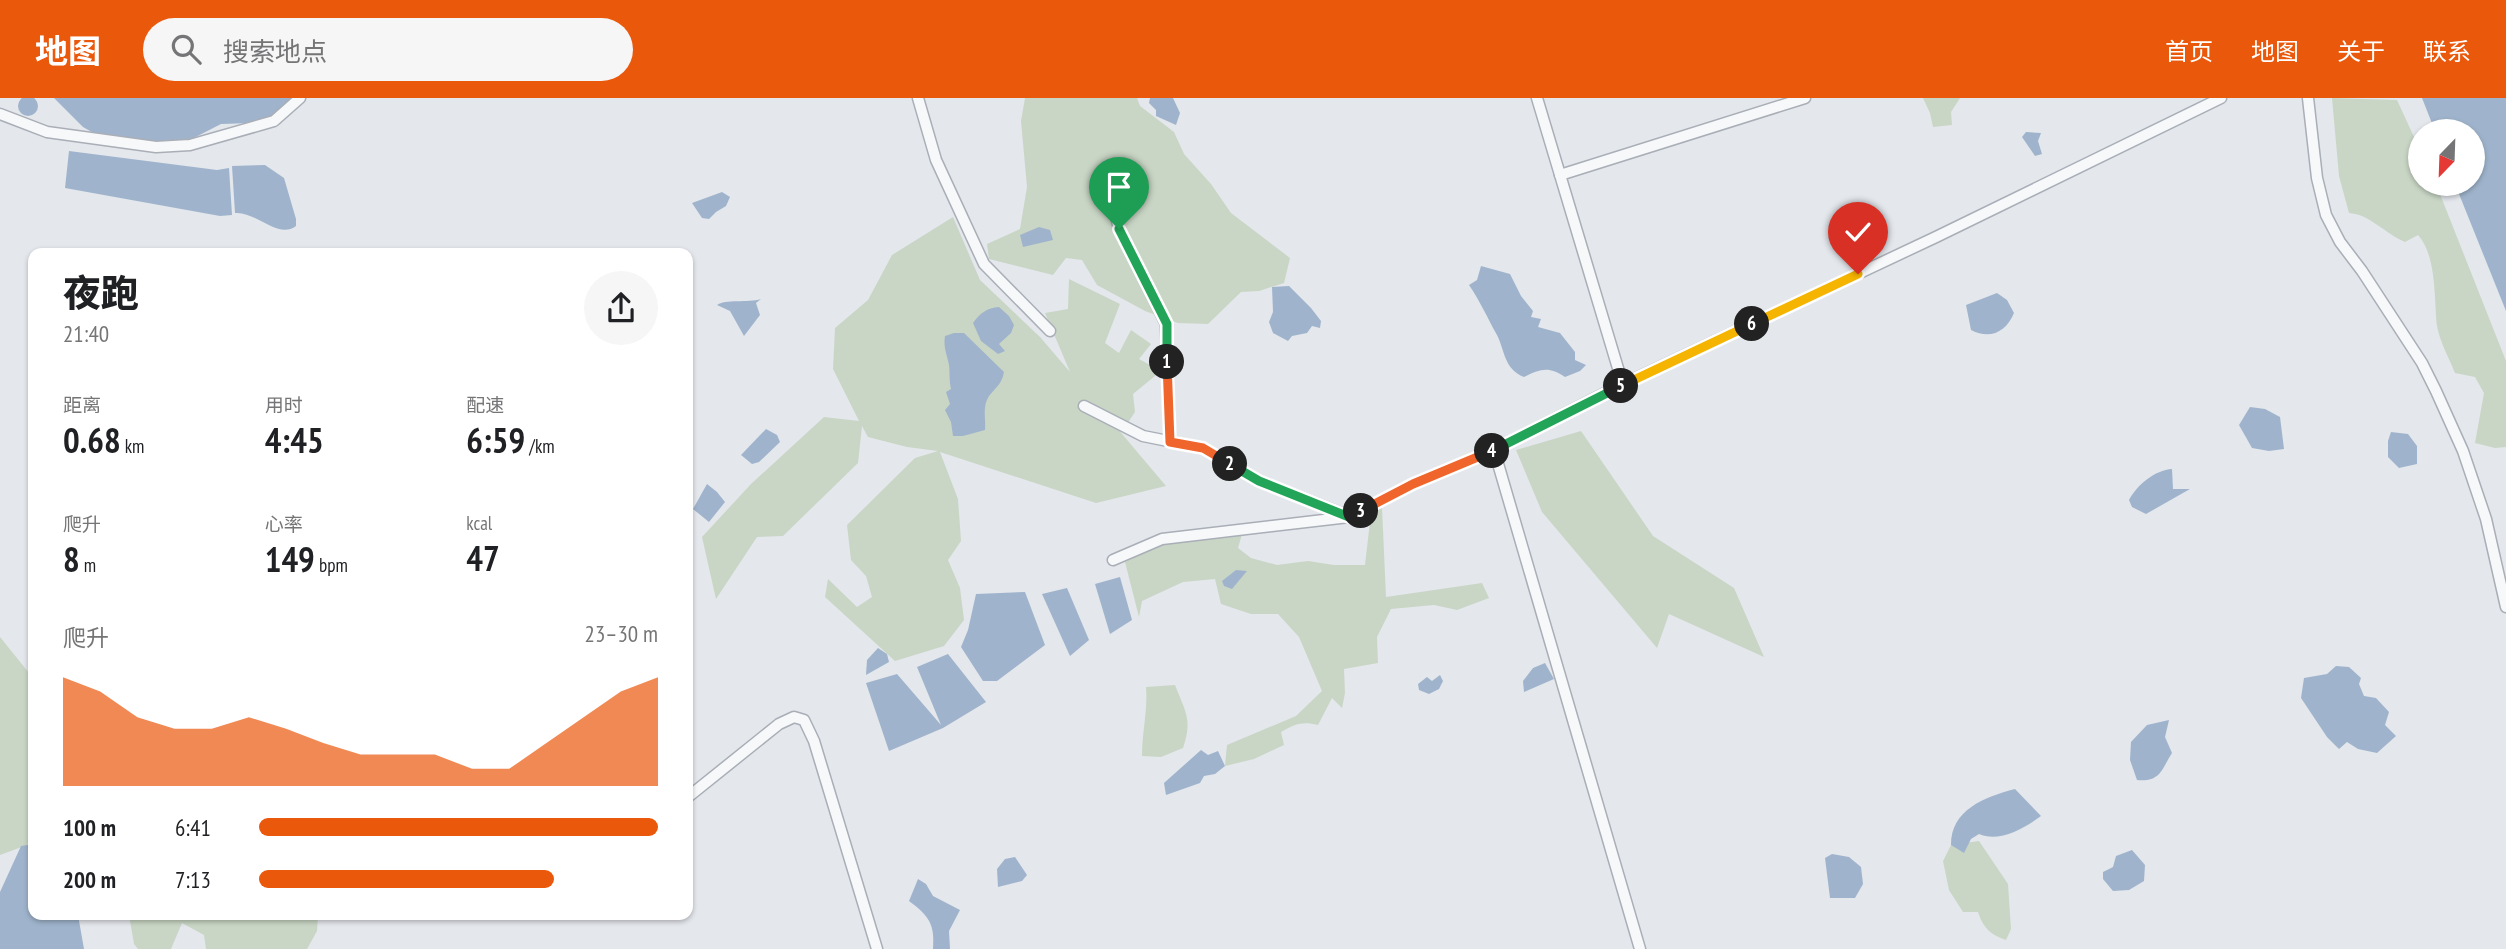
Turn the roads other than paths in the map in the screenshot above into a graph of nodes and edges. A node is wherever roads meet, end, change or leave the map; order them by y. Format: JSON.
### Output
{"nodes":[{"id":1,"x":300,"y":98,"type":"edge"},
{"id":2,"x":918,"y":98,"type":"edge"},
{"id":3,"x":1537,"y":98,"type":"edge"},
{"id":4,"x":1805,"y":98,"type":"edge"},
{"id":5,"x":2221,"y":98,"type":"edge"},
{"id":6,"x":2308,"y":101,"type":"edge"},
{"id":7,"x":0,"y":114,"type":"edge"},
{"id":8,"x":1560,"y":175,"type":"junction"},
{"id":9,"x":1112,"y":187,"type":"dead end"},
{"id":10,"x":1050,"y":331,"type":"dead end"},
{"id":11,"x":1623,"y":385,"type":"junction"},
{"id":12,"x":1084,"y":406,"type":"dead end"},
{"id":13,"x":1170,"y":442,"type":"junction"},
{"id":14,"x":1494,"y":450,"type":"junction"},
{"id":15,"x":1349,"y":517,"type":"junction"},
{"id":16,"x":1113,"y":560,"type":"dead end"},
{"id":17,"x":2506,"y":607,"type":"edge"},
{"id":18,"x":693,"y":793,"type":"edge"},
{"id":19,"x":877,"y":949,"type":"edge"},
{"id":20,"x":1640,"y":949,"type":"edge"}],
"edges":[{"from":1,"to":7,"type":"street"},
{"from":2,"to":10,"type":"street"},
{"from":3,"to":8,"type":"street"},
{"from":4,"to":8,"type":"street"},
{"from":5,"to":11,"type":"street"},
{"from":6,"to":17,"type":"street"},
{"from":8,"to":11,"type":"street"},
{"from":9,"to":13,"type":"street"},
{"from":11,"to":14,"type":"street"},
{"from":12,"to":13,"type":"street"},
{"from":13,"to":15,"type":"street"},
{"from":14,"to":15,"type":"street"},
{"from":14,"to":20,"type":"street"},
{"from":15,"to":16,"type":"street"},
{"from":18,"to":19,"type":"street"}]}
